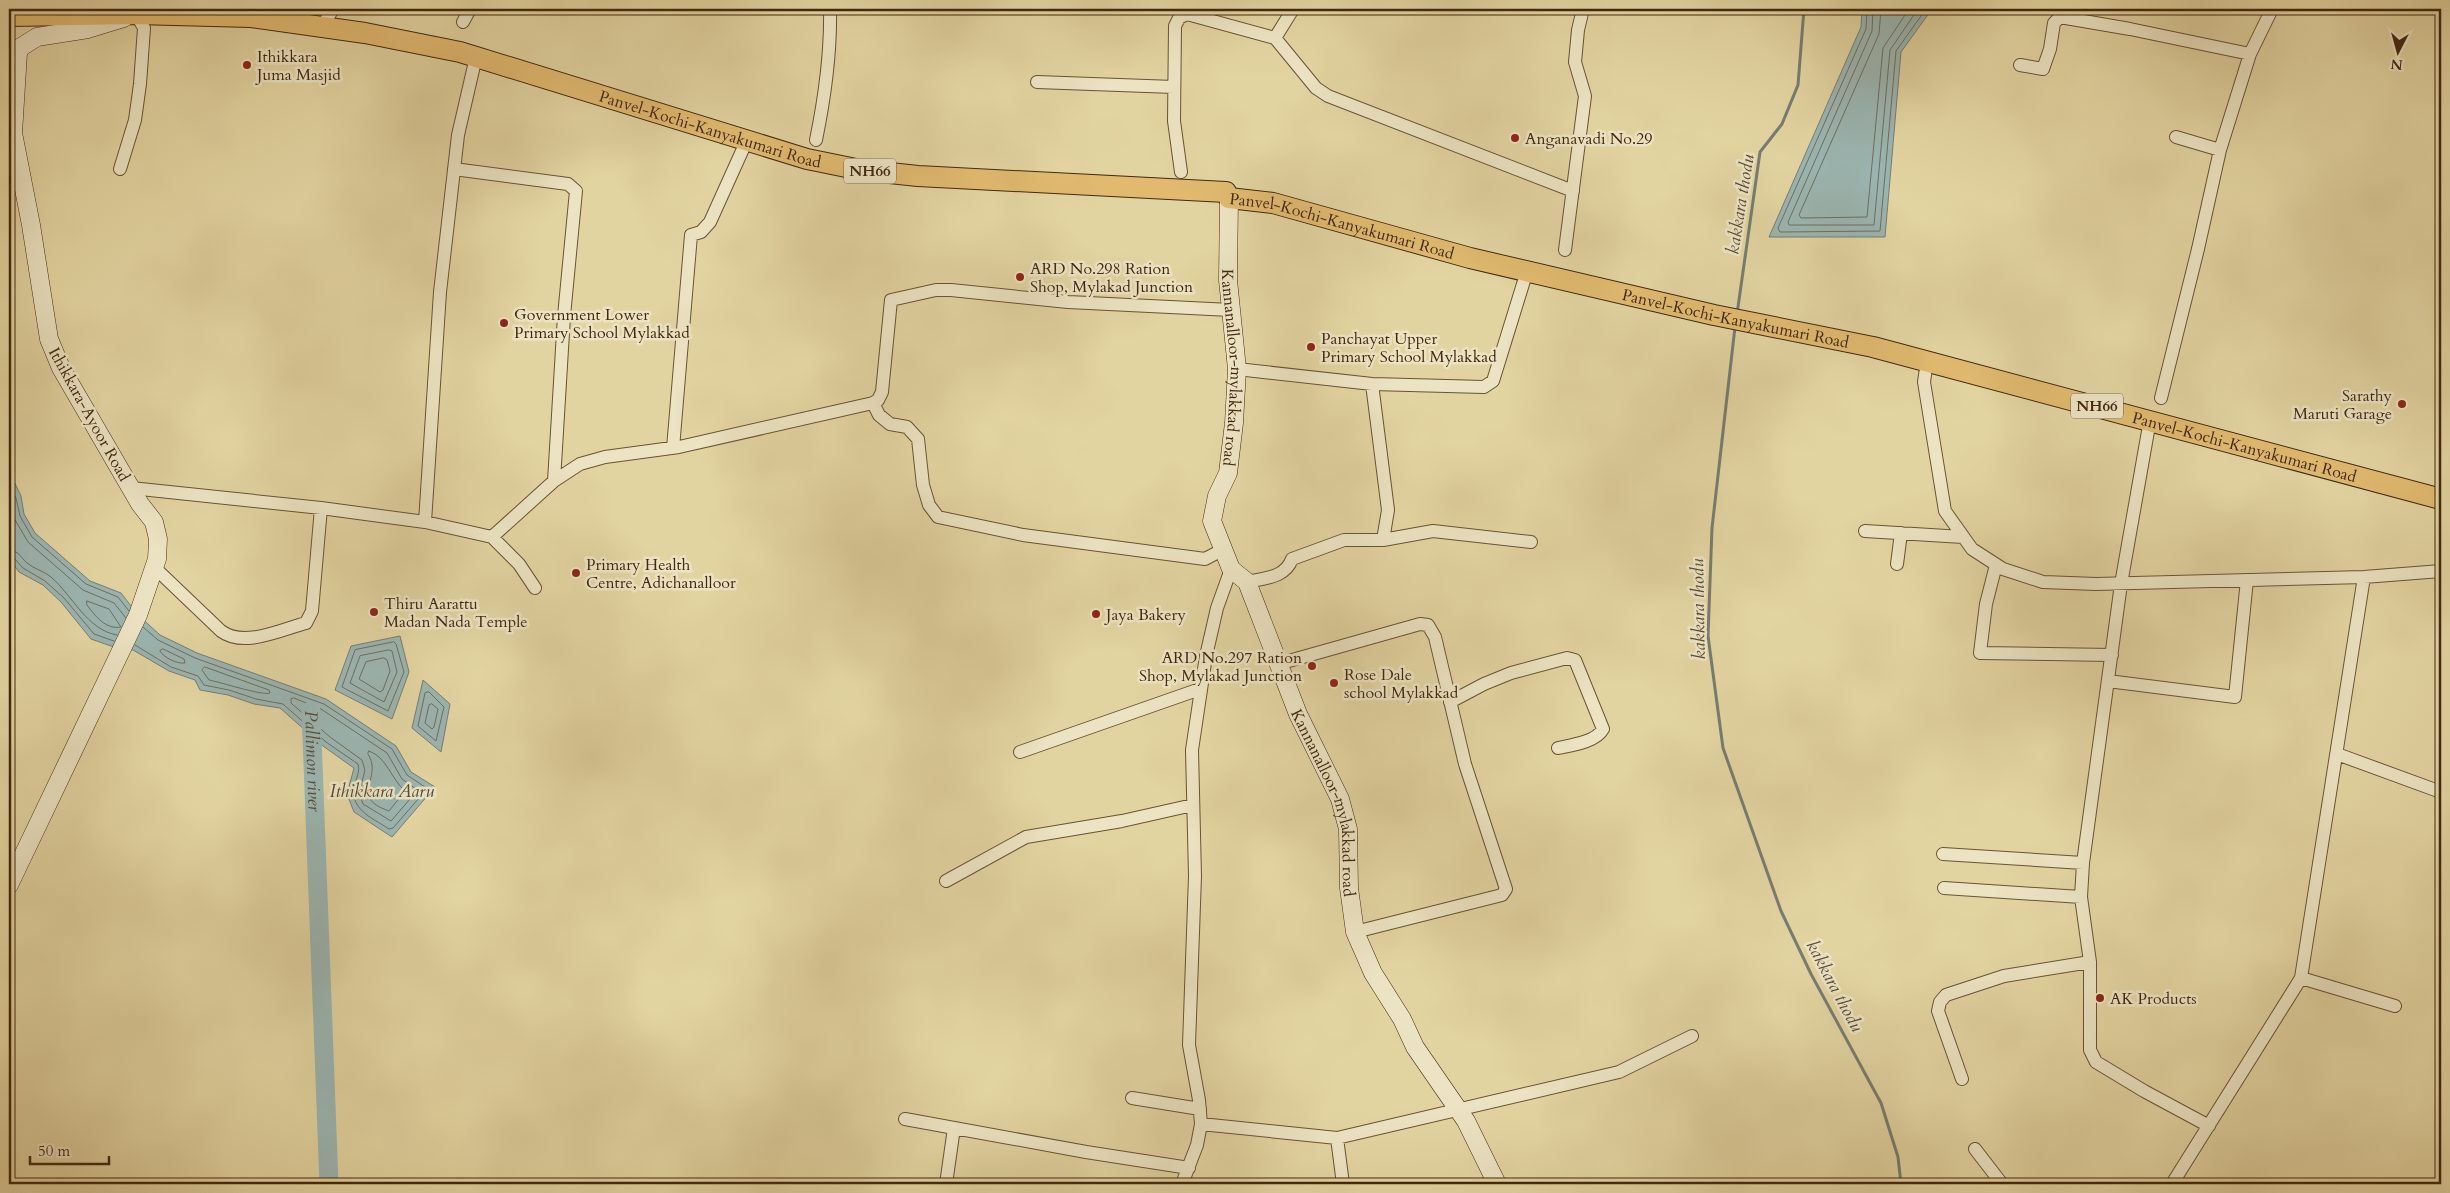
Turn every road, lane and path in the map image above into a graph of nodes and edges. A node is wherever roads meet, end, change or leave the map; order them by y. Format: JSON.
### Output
{"nodes":[{"id":1,"x":470,"y":9,"type":"edge"},
{"id":2,"x":830,"y":9,"type":"edge"},
{"id":3,"x":1293,"y":9,"type":"edge"},
{"id":4,"x":1583,"y":9,"type":"edge"},
{"id":5,"x":2272,"y":9,"type":"edge"},
{"id":6,"x":1185,"y":12,"type":"edge"},
{"id":7,"x":245,"y":13,"type":"edge"},
{"id":8,"x":136,"y":14,"type":"junction"},
{"id":9,"x":18,"y":16,"type":"edge"},
{"id":10,"x":328,"y":17,"type":"edge"},
{"id":11,"x":463,"y":22,"type":"dead end"},
{"id":12,"x":1275,"y":38,"type":"junction"},
{"id":13,"x":2250,"y":54,"type":"junction"},
{"id":14,"x":476,"y":57,"type":"junction"},
{"id":15,"x":2020,"y":65,"type":"dead end"},
{"id":16,"x":1037,"y":82,"type":"dead end"},
{"id":17,"x":1174,"y":87,"type":"junction"},
{"id":18,"x":2176,"y":137,"type":"dead end"},
{"id":19,"x":747,"y":140,"type":"junction"},
{"id":20,"x":816,"y":140,"type":"dead end"},
{"id":21,"x":2220,"y":150,"type":"junction"},
{"id":22,"x":120,"y":168,"type":"dead end"},
{"id":23,"x":454,"y":169,"type":"junction"},
{"id":24,"x":1181,"y":172,"type":"dead end"},
{"id":25,"x":1573,"y":191,"type":"junction"},
{"id":26,"x":1229,"y":198,"type":"junction"},
{"id":27,"x":1565,"y":250,"type":"dead end"},
{"id":28,"x":1527,"y":271,"type":"junction"},
{"id":29,"x":1230,"y":310,"type":"junction"},
{"id":30,"x":1926,"y":361,"type":"junction"},
{"id":31,"x":1237,"y":369,"type":"junction"},
{"id":32,"x":1372,"y":384,"type":"junction"},
{"id":33,"x":2161,"y":398,"type":"dead end"},
{"id":34,"x":873,"y":403,"type":"junction"},
{"id":35,"x":2150,"y":420,"type":"junction"},
{"id":36,"x":673,"y":448,"type":"junction"},
{"id":37,"x":554,"y":481,"type":"junction"},
{"id":38,"x":130,"y":488,"type":"junction"},
{"id":39,"x":2441,"y":499,"type":"edge"},
{"id":40,"x":321,"y":508,"type":"junction"},
{"id":41,"x":425,"y":522,"type":"junction"},
{"id":42,"x":1865,"y":531,"type":"dead end"},
{"id":43,"x":1900,"y":533,"type":"junction"},
{"id":44,"x":492,"y":537,"type":"junction"},
{"id":45,"x":1963,"y":537,"type":"junction"},
{"id":46,"x":1384,"y":540,"type":"junction"},
{"id":47,"x":1531,"y":542,"type":"dead end"},
{"id":48,"x":1224,"y":549,"type":"junction"},
{"id":49,"x":1897,"y":564,"type":"dead end"},
{"id":50,"x":1996,"y":565,"type":"junction"},
{"id":51,"x":154,"y":567,"type":"junction"},
{"id":52,"x":1231,"y":569,"type":"junction"},
{"id":53,"x":2441,"y":571,"type":"edge"},
{"id":54,"x":2364,"y":576,"type":"junction"},
{"id":55,"x":2247,"y":580,"type":"junction"},
{"id":56,"x":1247,"y":582,"type":"junction"},
{"id":57,"x":2121,"y":584,"type":"junction"},
{"id":58,"x":535,"y":588,"type":"dead end"},
{"id":59,"x":2112,"y":655,"type":"junction"},
{"id":60,"x":1278,"y":664,"type":"junction"},
{"id":61,"x":2108,"y":681,"type":"junction"},
{"id":62,"x":1200,"y":689,"type":"junction"},
{"id":63,"x":1450,"y":702,"type":"junction"},
{"id":64,"x":1558,"y":748,"type":"dead end"},
{"id":65,"x":1020,"y":752,"type":"dead end"},
{"id":66,"x":2337,"y":754,"type":"junction"},
{"id":67,"x":2441,"y":792,"type":"edge"},
{"id":68,"x":1194,"y":805,"type":"junction"},
{"id":69,"x":1943,"y":854,"type":"dead end"},
{"id":70,"x":2083,"y":863,"type":"junction"},
{"id":71,"x":946,"y":881,"type":"dead end"},
{"id":72,"x":9,"y":885,"type":"edge"},
{"id":73,"x":1944,"y":888,"type":"dead end"},
{"id":74,"x":2081,"y":897,"type":"junction"},
{"id":75,"x":1355,"y":932,"type":"junction"},
{"id":76,"x":2090,"y":962,"type":"junction"},
{"id":77,"x":2301,"y":978,"type":"junction"},
{"id":78,"x":2395,"y":1006,"type":"dead end"},
{"id":79,"x":1692,"y":1036,"type":"dead end"},
{"id":80,"x":1962,"y":1079,"type":"dead end"},
{"id":81,"x":1132,"y":1098,"type":"dead end"},
{"id":82,"x":1200,"y":1109,"type":"junction"},
{"id":83,"x":1458,"y":1110,"type":"junction"},
{"id":84,"x":906,"y":1119,"type":"dead end"},
{"id":85,"x":1201,"y":1124,"type":"junction"},
{"id":86,"x":2209,"y":1126,"type":"junction"},
{"id":87,"x":954,"y":1128,"type":"junction"},
{"id":88,"x":1337,"y":1138,"type":"junction"},
{"id":89,"x":1975,"y":1149,"type":"dead end"},
{"id":90,"x":1189,"y":1168,"type":"junction"},
{"id":91,"x":2178,"y":1182,"type":"edge"},
{"id":92,"x":1493,"y":1183,"type":"edge"},
{"id":93,"x":946,"y":1184,"type":"edge"},
{"id":94,"x":1182,"y":1184,"type":"edge"},
{"id":95,"x":1343,"y":1184,"type":"edge"},
{"id":96,"x":2002,"y":1184,"type":"edge"}],
"edges":[{"from":1,"to":11,"type":"street"},
{"from":2,"to":20,"type":"street"},
{"from":3,"to":12,"type":"street"},
{"from":4,"to":25,"type":"street"},
{"from":5,"to":13,"type":"street"},
{"from":6,"to":12,"type":"street"},
{"from":6,"to":17,"type":"street"},
{"from":7,"to":8,"type":"highway","name":"Panvel-Kochi-Kanyakumari Road","number":"NH66"},
{"from":7,"to":10,"type":"highway","name":"Panvel-Kochi-Kanyakumari Road","number":"NH66"},
{"from":8,"to":9,"type":"highway","name":"Panvel-Kochi-Kanyakumari Road","number":"NH66"},
{"from":8,"to":22,"type":"street"},
{"from":8,"to":38,"type":"main road","name":"Ithikkara-Ayoor Road"},
{"from":10,"to":14,"type":"highway","name":"Panvel-Kochi-Kanyakumari Road","number":"NH66"},
{"from":12,"to":25,"type":"street"},
{"from":13,"to":15,"type":"street"},
{"from":13,"to":21,"type":"street"},
{"from":14,"to":19,"type":"highway","name":"Panvel-Kochi-Kanyakumari Road","number":"NH66"},
{"from":14,"to":23,"type":"street"},
{"from":16,"to":17,"type":"street"},
{"from":17,"to":24,"type":"street"},
{"from":18,"to":21,"type":"street"},
{"from":19,"to":26,"type":"highway","name":"Panvel-Kochi-Kanyakumari Road","number":"NH66"},
{"from":19,"to":36,"type":"street"},
{"from":21,"to":33,"type":"street"},
{"from":23,"to":37,"type":"street"},
{"from":23,"to":41,"type":"street"},
{"from":25,"to":27,"type":"street"},
{"from":26,"to":28,"type":"highway","name":"Panvel-Kochi-Kanyakumari Road","number":"NH66"},
{"from":26,"to":29,"type":"main road","name":"Kannanalloor-mylakkad road"},
{"from":28,"to":30,"type":"highway","name":"Panvel-Kochi-Kanyakumari Road","number":"NH66"},
{"from":28,"to":32,"type":"street"},
{"from":29,"to":31,"type":"main road","name":"Kannanalloor-mylakkad road"},
{"from":29,"to":34,"type":"street"},
{"from":30,"to":35,"type":"highway","name":"Panvel-Kochi-Kanyakumari Road","number":"NH66"},
{"from":30,"to":45,"type":"street"},
{"from":31,"to":32,"type":"street"},
{"from":31,"to":48,"type":"main road","name":"Kannanalloor-mylakkad road"},
{"from":32,"to":46,"type":"street"},
{"from":34,"to":36,"type":"street"},
{"from":34,"to":48,"type":"street"},
{"from":35,"to":39,"type":"highway","name":"Panvel-Kochi-Kanyakumari Road","number":"NH66"},
{"from":35,"to":57,"type":"street"},
{"from":36,"to":37,"type":"street"},
{"from":37,"to":44,"type":"street"},
{"from":38,"to":40,"type":"street"},
{"from":38,"to":51,"type":"main road","name":"Ithikkara-Ayoor Road"},
{"from":40,"to":41,"type":"street"},
{"from":40,"to":51,"type":"street"},
{"from":41,"to":44,"type":"street"},
{"from":42,"to":43,"type":"street"},
{"from":43,"to":45,"type":"street"},
{"from":43,"to":49,"type":"street"},
{"from":44,"to":58,"type":"street"},
{"from":45,"to":50,"type":"street"},
{"from":46,"to":47,"type":"street"},
{"from":46,"to":56,"type":"street"},
{"from":48,"to":52,"type":"main road","name":"Kannanalloor-mylakkad road"},
{"from":50,"to":57,"type":"street"},
{"from":50,"to":59,"type":"street"},
{"from":51,"to":72,"type":"main road","name":"Ithikkara-Ayoor Road"},
{"from":52,"to":56,"type":"main road"},
{"from":52,"to":62,"type":"street"},
{"from":53,"to":54,"type":"street"},
{"from":54,"to":55,"type":"street"},
{"from":54,"to":66,"type":"street"},
{"from":55,"to":57,"type":"street"},
{"from":55,"to":61,"type":"street"},
{"from":56,"to":60,"type":"main road","name":"Kannanalloor-mylakkad road"},
{"from":57,"to":59,"type":"street"},
{"from":59,"to":61,"type":"street"},
{"from":60,"to":63,"type":"street"},
{"from":60,"to":75,"type":"main road","name":"Kannanalloor-mylakkad road"},
{"from":61,"to":70,"type":"street"},
{"from":62,"to":65,"type":"street"},
{"from":62,"to":68,"type":"street"},
{"from":63,"to":64,"type":"street"},
{"from":63,"to":75,"type":"street"},
{"from":66,"to":67,"type":"street"},
{"from":66,"to":77,"type":"street"},
{"from":68,"to":71,"type":"street"},
{"from":68,"to":82,"type":"street"},
{"from":69,"to":70,"type":"street"},
{"from":70,"to":74,"type":"street"},
{"from":73,"to":74,"type":"street"},
{"from":74,"to":76,"type":"street"},
{"from":75,"to":83,"type":"main road","name":"Kannanalloor-mylakkad road"},
{"from":76,"to":80,"type":"street"},
{"from":76,"to":86,"type":"street"},
{"from":77,"to":78,"type":"street"},
{"from":77,"to":86,"type":"street"},
{"from":79,"to":83,"type":"street"},
{"from":81,"to":82,"type":"street"},
{"from":82,"to":85,"type":"street"},
{"from":83,"to":88,"type":"street"},
{"from":83,"to":92,"type":"main road","name":"Kannanalloor-mylakkad road"},
{"from":84,"to":87,"type":"street"},
{"from":85,"to":88,"type":"street"},
{"from":85,"to":90,"type":"street"},
{"from":86,"to":91,"type":"street"},
{"from":87,"to":90,"type":"street"},
{"from":87,"to":93,"type":"street"},
{"from":88,"to":95,"type":"street"},
{"from":89,"to":96,"type":"street"},
{"from":90,"to":94,"type":"street"}]}
